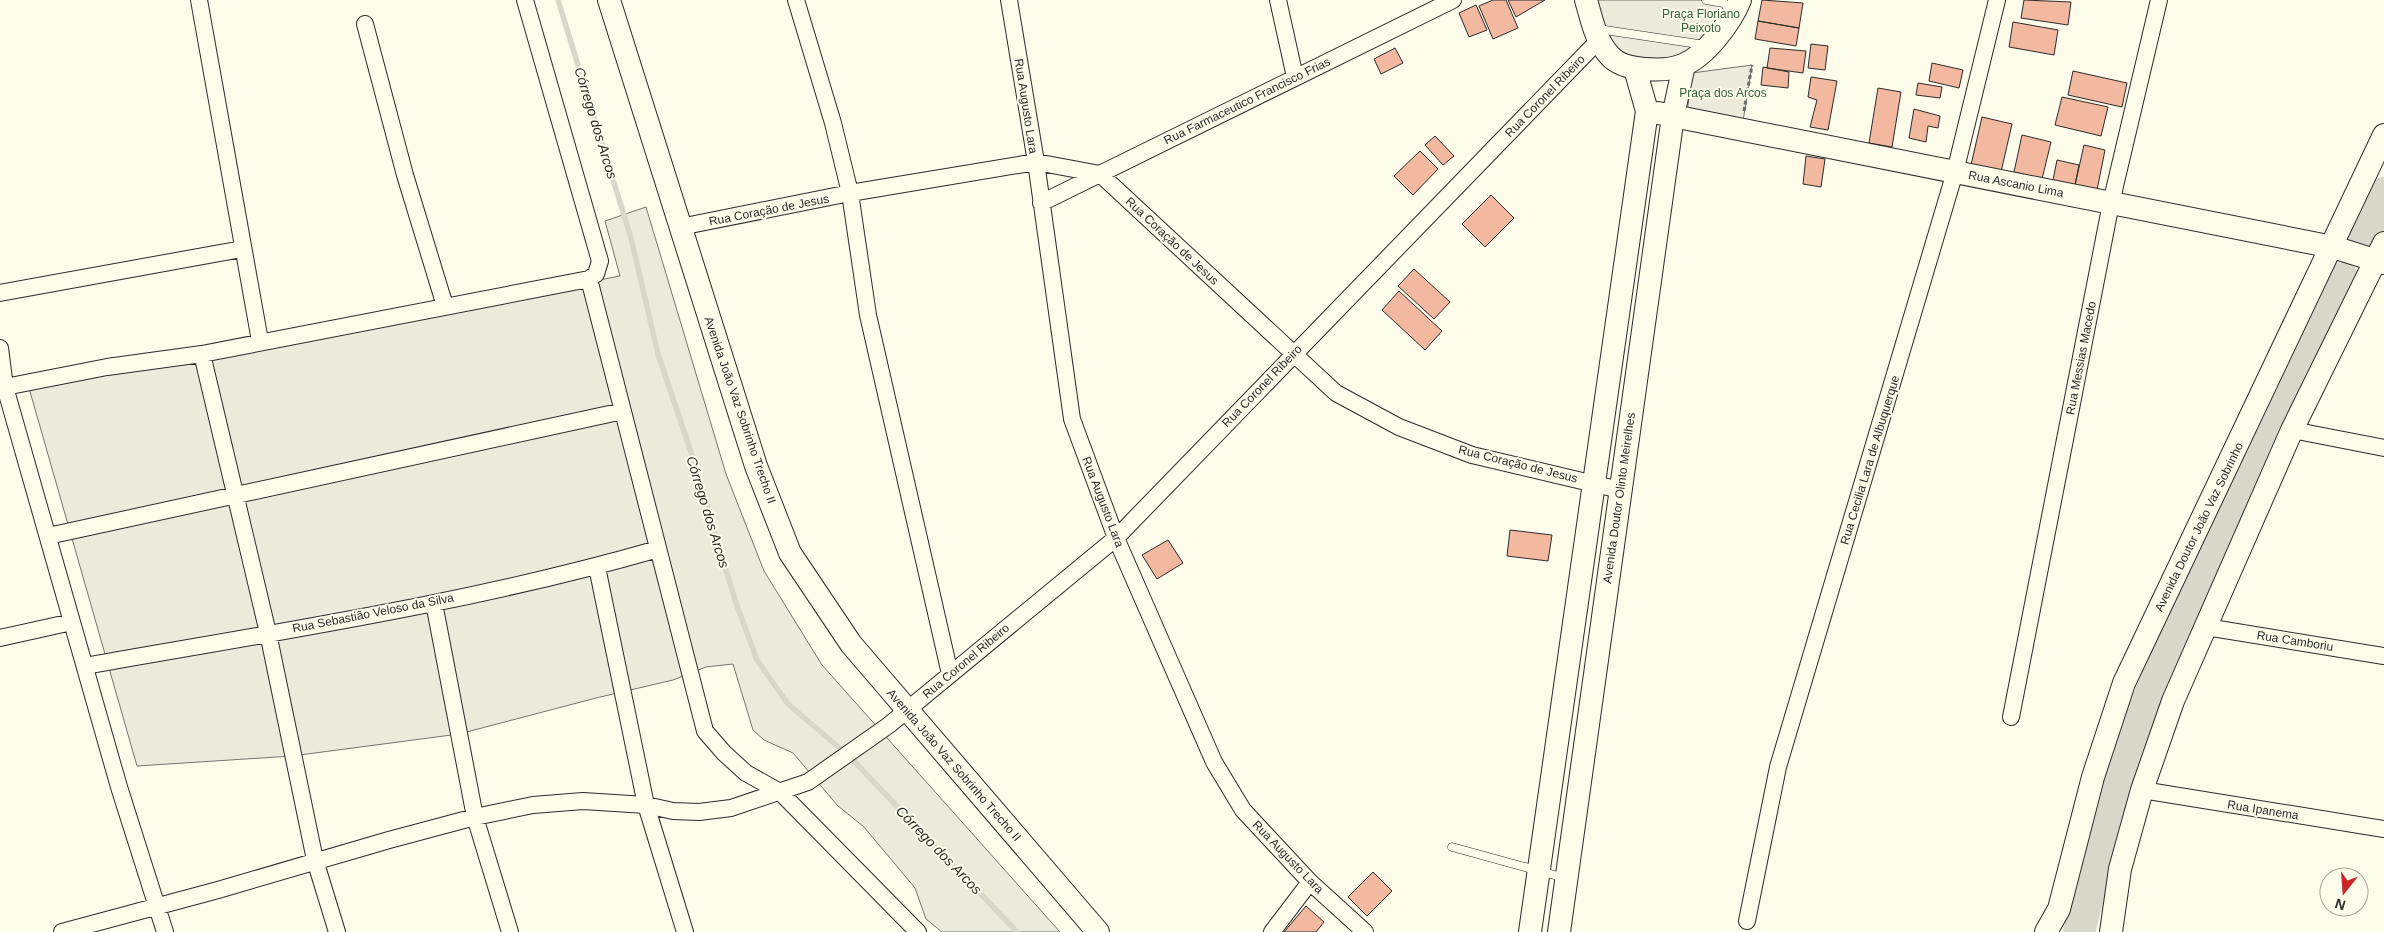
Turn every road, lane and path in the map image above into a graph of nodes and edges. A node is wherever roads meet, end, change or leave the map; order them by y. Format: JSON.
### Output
{"nodes":[{"id":1,"x":199,"y":0,"type":"edge"},
{"id":2,"x":525,"y":0,"type":"edge"},
{"id":3,"x":609,"y":0,"type":"edge"},
{"id":4,"x":796,"y":0,"type":"edge"},
{"id":5,"x":1009,"y":0,"type":"edge"},
{"id":6,"x":1278,"y":0,"type":"edge"},
{"id":7,"x":1453,"y":0,"type":"edge"},
{"id":8,"x":1586,"y":0,"type":"edge"},
{"id":9,"x":1706,"y":0,"type":"edge"},
{"id":10,"x":1997,"y":0,"type":"edge"},
{"id":11,"x":2159,"y":0,"type":"edge"},
{"id":12,"x":1737,"y":7,"type":"edge"},
{"id":13,"x":365,"y":24,"type":"dead end"},
{"id":14,"x":1596,"y":35,"type":"junction"},
{"id":15,"x":1709,"y":45,"type":"junction"},
{"id":16,"x":1684,"y":65,"type":"junction"},
{"id":17,"x":1752,"y":65,"type":"dead end"},
{"id":18,"x":1635,"y":68,"type":"junction"},
{"id":19,"x":1295,"y":77,"type":"junction"},
{"id":20,"x":1647,"y":111,"type":"junction"},
{"id":21,"x":1673,"y":116,"type":"junction"},
{"id":22,"x":1742,"y":129,"type":"junction"},
{"id":23,"x":2384,"y":135,"type":"edge"},
{"id":24,"x":1036,"y":162,"type":"junction"},
{"id":25,"x":1955,"y":172,"type":"junction"},
{"id":26,"x":1100,"y":174,"type":"junction"},
{"id":27,"x":850,"y":193,"type":"junction"},
{"id":28,"x":1041,"y":203,"type":"junction"},
{"id":29,"x":2111,"y":203,"type":"junction"},
{"id":30,"x":680,"y":227,"type":"junction"},
{"id":31,"x":2333,"y":247,"type":"junction"},
{"id":32,"x":242,"y":249,"type":"junction"},
{"id":33,"x":2381,"y":256,"type":"edge"},
{"id":34,"x":589,"y":279,"type":"junction"},
{"id":35,"x":0,"y":292,"type":"edge"},
{"id":36,"x":1620,"y":300,"type":"junction"},
{"id":37,"x":1646,"y":304,"type":"junction"},
{"id":38,"x":445,"y":306,"type":"junction"},
{"id":39,"x":260,"y":341,"type":"junction"},
{"id":40,"x":0,"y":348,"type":"edge"},
{"id":41,"x":1293,"y":353,"type":"junction"},
{"id":42,"x":202,"y":354,"type":"junction"},
{"id":43,"x":5,"y":387,"type":"junction"},
{"id":44,"x":623,"y":411,"type":"junction"},
{"id":45,"x":2292,"y":430,"type":"junction"},
{"id":46,"x":2384,"y":448,"type":"edge"},
{"id":47,"x":1594,"y":484,"type":"junction"},
{"id":48,"x":1620,"y":490,"type":"junction"},
{"id":49,"x":235,"y":494,"type":"junction"},
{"id":50,"x":48,"y":536,"type":"junction"},
{"id":51,"x":1116,"y":538,"type":"junction"},
{"id":52,"x":658,"y":549,"type":"junction"},
{"id":53,"x":597,"y":567,"type":"junction"},
{"id":54,"x":434,"y":603,"type":"junction"},
{"id":55,"x":72,"y":622,"type":"junction"},
{"id":56,"x":2206,"y":627,"type":"junction"},
{"id":57,"x":268,"y":633,"type":"junction"},
{"id":58,"x":0,"y":638,"type":"edge"},
{"id":59,"x":2384,"y":656,"type":"edge"},
{"id":60,"x":84,"y":666,"type":"junction"},
{"id":61,"x":950,"y":674,"type":"junction"},
{"id":62,"x":1564,"y":693,"type":"junction"},
{"id":63,"x":1591,"y":696,"type":"junction"},
{"id":64,"x":907,"y":710,"type":"junction"},
{"id":65,"x":2011,"y":717,"type":"dead end"},
{"id":66,"x":2142,"y":790,"type":"junction"},
{"id":67,"x":780,"y":792,"type":"junction"},
{"id":68,"x":646,"y":805,"type":"junction"},
{"id":69,"x":475,"y":817,"type":"junction"},
{"id":70,"x":2384,"y":829,"type":"edge"},
{"id":71,"x":1452,"y":847,"type":"dead end"},
{"id":72,"x":314,"y":860,"type":"junction"},
{"id":73,"x":1538,"y":872,"type":"junction"},
{"id":74,"x":1565,"y":878,"type":"junction"},
{"id":75,"x":1310,"y":882,"type":"junction"},
{"id":76,"x":157,"y":907,"type":"junction"},
{"id":77,"x":2059,"y":910,"type":"junction"},
{"id":78,"x":1747,"y":921,"type":"dead end"},
{"id":79,"x":62,"y":932,"type":"edge"},
{"id":80,"x":165,"y":932,"type":"edge"},
{"id":81,"x":337,"y":932,"type":"edge"},
{"id":82,"x":510,"y":932,"type":"edge"},
{"id":83,"x":685,"y":932,"type":"edge"},
{"id":84,"x":918,"y":932,"type":"edge"},
{"id":85,"x":1098,"y":932,"type":"edge"},
{"id":86,"x":1272,"y":932,"type":"edge"},
{"id":87,"x":1365,"y":932,"type":"edge"},
{"id":88,"x":1530,"y":932,"type":"edge"},
{"id":89,"x":1559,"y":932,"type":"edge"},
{"id":90,"x":2046,"y":932,"type":"edge"},
{"id":91,"x":2057,"y":932,"type":"edge"},
{"id":92,"x":2111,"y":932,"type":"edge"}],
"edges":[{"from":1,"to":32,"type":"street"},
{"from":2,"to":34,"type":"street"},
{"from":3,"to":30,"type":"street","name":"Avenida João Vaz Sobrinho Trecho II"},
{"from":4,"to":27,"type":"street"},
{"from":5,"to":24,"type":"street","name":"Rua Augusto Lara"},
{"from":6,"to":19,"type":"street"},
{"from":7,"to":19,"type":"street","name":"Rua Farmaceutico Francisco Frias"},
{"from":8,"to":14,"type":"street"},
{"from":9,"to":12,"type":"lane"},
{"from":10,"to":25,"type":"street","name":"Rua Cecilia Lara de Albuquerque"},
{"from":11,"to":29,"type":"street","name":"Rua Messias Macedo"},
{"from":12,"to":15,"type":"street"},
{"from":13,"to":38,"type":"street"},
{"from":14,"to":15,"type":"lane"},
{"from":14,"to":18,"type":"street"},
{"from":14,"to":41,"type":"street","name":"Rua Coronel Ribeiro"},
{"from":15,"to":16,"type":"street"},
{"from":16,"to":18,"type":"street"},
{"from":16,"to":21,"type":"street","name":"Avenida Doutor Olinto Meirelhes"},
{"from":17,"to":22,"type":"path"},
{"from":18,"to":20,"type":"street"},
{"from":19,"to":26,"type":"street","name":"Rua Farmaceutico Francisco Frias"},
{"from":20,"to":21,"type":"street","name":"Rua Ascanio Lima"},
{"from":20,"to":36,"type":"street"},
{"from":21,"to":22,"type":"street","name":"Rua Ascanio Lima"},
{"from":21,"to":37,"type":"street","name":"Avenida Doutor Olinto Meirelhes"},
{"from":22,"to":25,"type":"street","name":"Rua Ascanio Lima"},
{"from":23,"to":31,"type":"street","name":"Avenida Doutor João Vaz Sobrinho"},
{"from":24,"to":26,"type":"street","name":"Rua Coração de Jesus"},
{"from":24,"to":27,"type":"street","name":"Rua Coração de Jesus"},
{"from":24,"to":28,"type":"street","name":"Rua Augusto Lara"},
{"from":25,"to":29,"type":"street","name":"Rua Ascanio Lima"},
{"from":25,"to":78,"type":"street","name":"Rua Cecilia Lara de Albuquerque"},
{"from":26,"to":28,"type":"street","name":"Rua Farmaceutico Francisco Frias"},
{"from":26,"to":41,"type":"street","name":"Rua Coração de Jesus"},
{"from":27,"to":30,"type":"street","name":"Rua Coração de Jesus"},
{"from":27,"to":61,"type":"street"},
{"from":28,"to":51,"type":"street","name":"Rua Augusto Lara"},
{"from":29,"to":31,"type":"street","name":"Rua Ascanio Lima"},
{"from":29,"to":65,"type":"street","name":"Rua Messias Macedo"},
{"from":30,"to":64,"type":"street","name":"Avenida João Vaz Sobrinho Trecho II"},
{"from":31,"to":33,"type":"street","name":"Rua Ascanio Lima"},
{"from":31,"to":77,"type":"street","name":"Avenida Doutor João Vaz Sobrinho"},
{"from":32,"to":35,"type":"street"},
{"from":32,"to":39,"type":"street"},
{"from":33,"to":45,"type":"street"},
{"from":34,"to":38,"type":"street"},
{"from":34,"to":44,"type":"street"},
{"from":36,"to":37,"type":"street"},
{"from":36,"to":47,"type":"street"},
{"from":37,"to":48,"type":"street","name":"Avenida Doutor Olinto Meirelhes"},
{"from":38,"to":39,"type":"street"},
{"from":39,"to":42,"type":"street"},
{"from":40,"to":43,"type":"street"},
{"from":41,"to":47,"type":"street","name":"Rua Coração de Jesus"},
{"from":41,"to":51,"type":"street","name":"Rua Coronel Ribeiro"},
{"from":42,"to":43,"type":"street"},
{"from":42,"to":49,"type":"street"},
{"from":43,"to":50,"type":"street"},
{"from":44,"to":49,"type":"street"},
{"from":44,"to":52,"type":"street"},
{"from":45,"to":46,"type":"street"},
{"from":45,"to":56,"type":"street"},
{"from":47,"to":48,"type":"street","name":"Rua Coração de Jesus"},
{"from":47,"to":62,"type":"street"},
{"from":48,"to":63,"type":"street","name":"Avenida Doutor Olinto Meirelhes"},
{"from":49,"to":50,"type":"street"},
{"from":49,"to":57,"type":"street"},
{"from":50,"to":55,"type":"street"},
{"from":51,"to":61,"type":"street","name":"Rua Coronel Ribeiro"},
{"from":51,"to":75,"type":"street","name":"Rua Augusto Lara"},
{"from":52,"to":53,"type":"street","name":"Rua Sebastião Veloso da Silva"},
{"from":52,"to":67,"type":"street"},
{"from":53,"to":54,"type":"street","name":"Rua Sebastião Veloso da Silva"},
{"from":53,"to":68,"type":"street"},
{"from":54,"to":57,"type":"street","name":"Rua Sebastião Veloso da Silva"},
{"from":54,"to":69,"type":"street"},
{"from":55,"to":58,"type":"street"},
{"from":55,"to":60,"type":"street"},
{"from":56,"to":59,"type":"street","name":"Rua Camboriu"},
{"from":56,"to":66,"type":"street"},
{"from":57,"to":60,"type":"street","name":"Rua Sebastião Veloso da Silva"},
{"from":57,"to":72,"type":"street"},
{"from":60,"to":76,"type":"street"},
{"from":61,"to":64,"type":"street","name":"Rua Coronel Ribeiro"},
{"from":62,"to":63,"type":"street"},
{"from":62,"to":73,"type":"street"},
{"from":63,"to":74,"type":"street","name":"Avenida Doutor Olinto Meirelhes"},
{"from":64,"to":67,"type":"street","name":"Rua Coronel Ribeiro"},
{"from":64,"to":85,"type":"street","name":"Avenida João Vaz Sobrinho Trecho II"},
{"from":66,"to":70,"type":"street","name":"Rua Ipanema"},
{"from":66,"to":92,"type":"street"},
{"from":67,"to":68,"type":"street","name":"Rua Coronel Ribeiro"},
{"from":67,"to":84,"type":"street"},
{"from":68,"to":69,"type":"street","name":"Rua Coronel Ribeiro"},
{"from":68,"to":83,"type":"street"},
{"from":69,"to":72,"type":"street","name":"Rua Coronel Ribeiro"},
{"from":69,"to":82,"type":"street"},
{"from":71,"to":73,"type":"lane"},
{"from":72,"to":76,"type":"street","name":"Rua Coronel Ribeiro"},
{"from":72,"to":81,"type":"street"},
{"from":73,"to":74,"type":"lane"},
{"from":73,"to":88,"type":"street"},
{"from":74,"to":89,"type":"street","name":"Avenida Doutor Olinto Meirelhes"},
{"from":75,"to":86,"type":"street"},
{"from":75,"to":87,"type":"street","name":"Rua Augusto Lara"},
{"from":76,"to":79,"type":"street","name":"Rua Coronel Ribeiro"},
{"from":76,"to":80,"type":"street"},
{"from":77,"to":90,"type":"street","name":"Avenida Doutor João Vaz Sobrinho"},
{"from":77,"to":91,"type":"street"}]}
